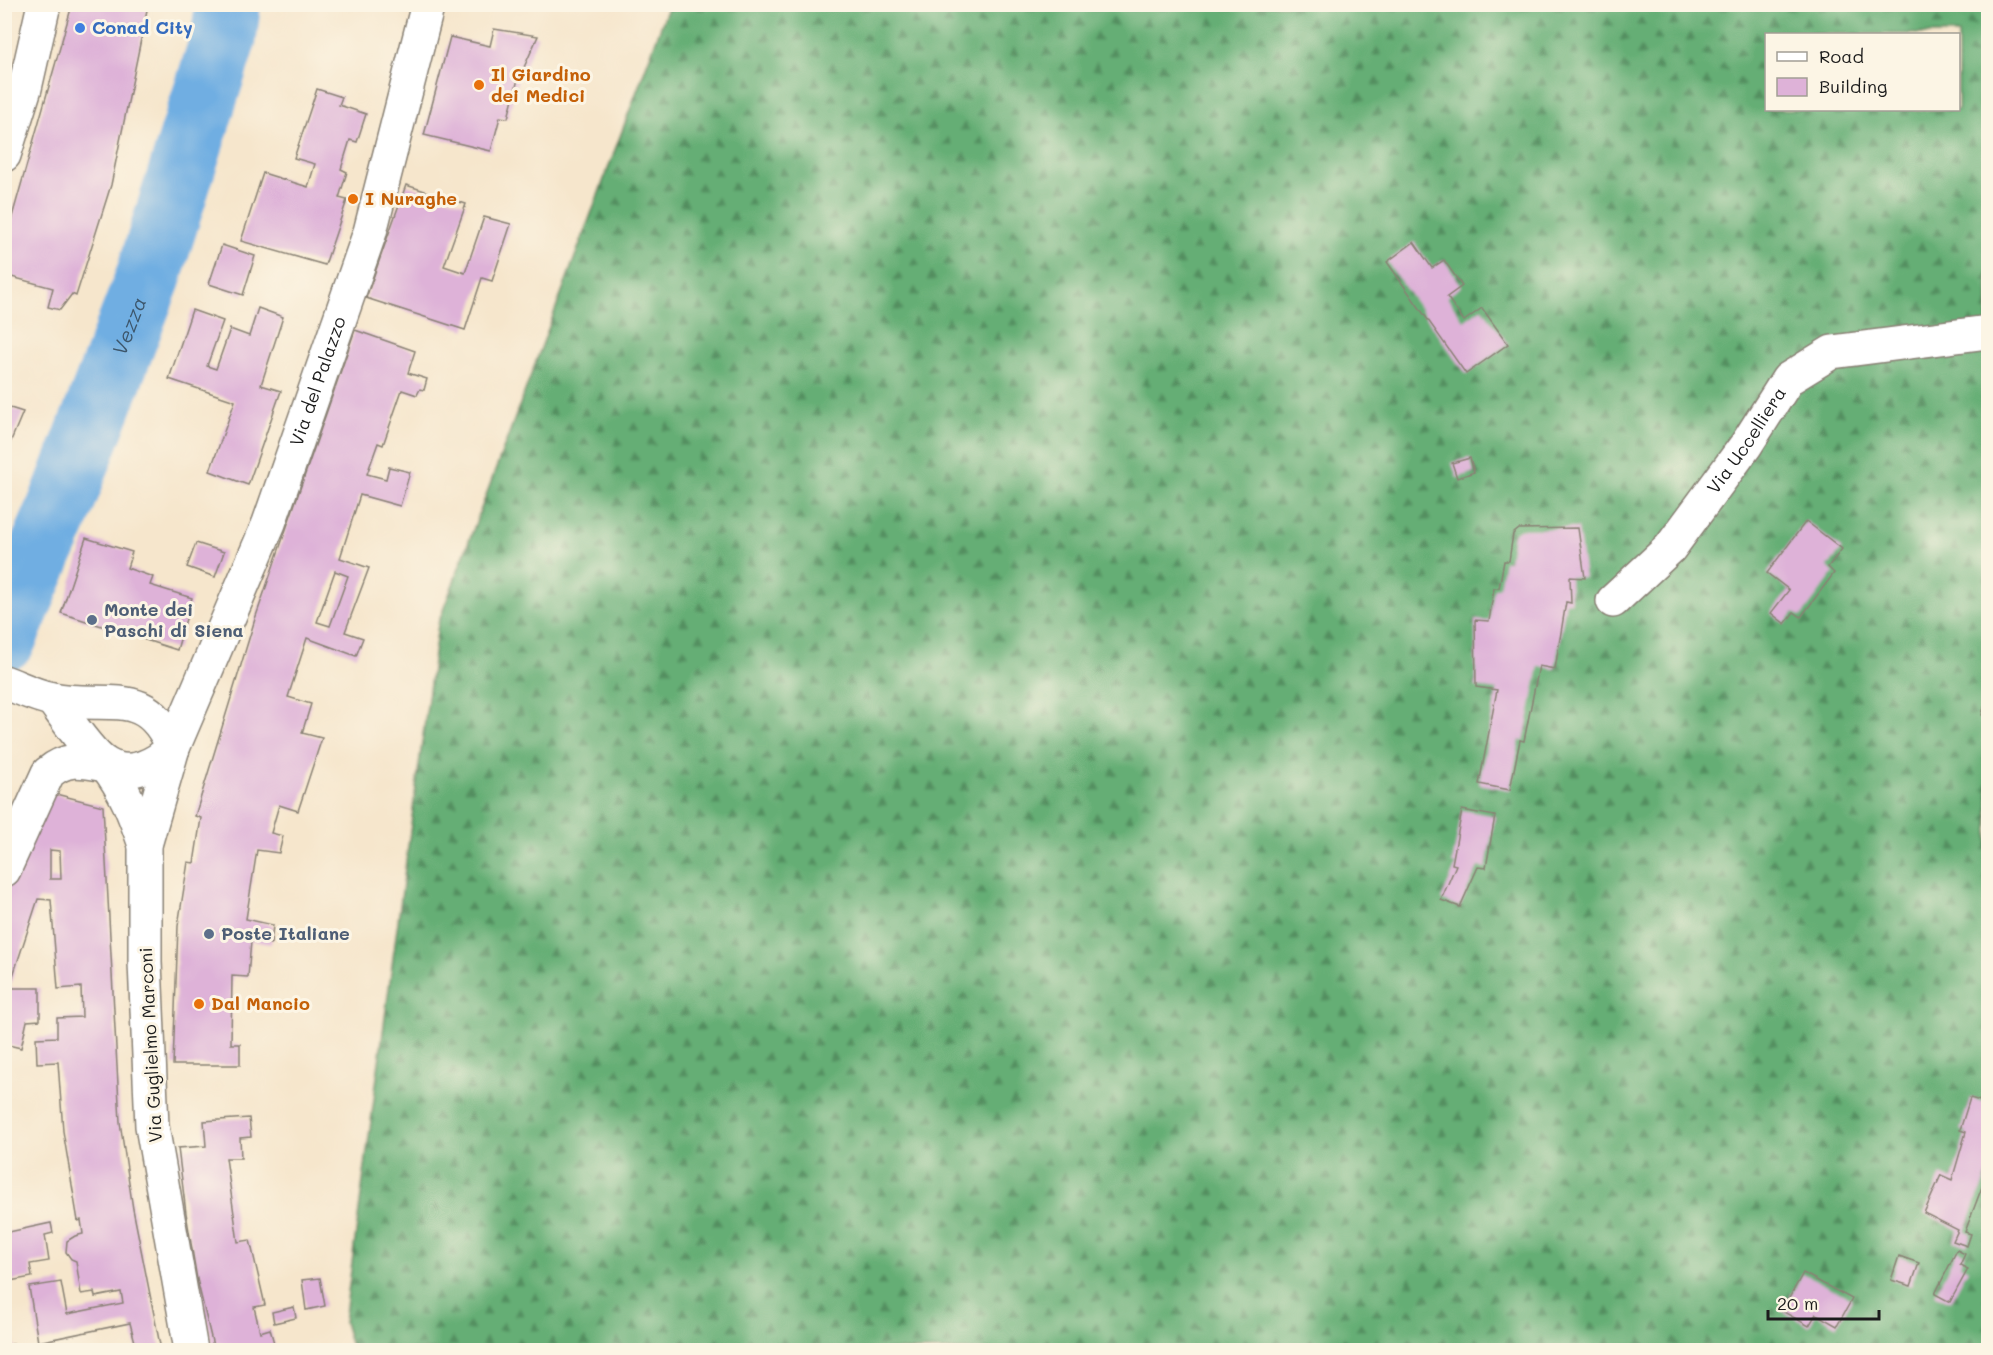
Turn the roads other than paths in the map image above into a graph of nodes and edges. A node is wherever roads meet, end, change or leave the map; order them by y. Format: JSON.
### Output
{"nodes":[{"id":1,"x":44,"y":4,"type":"edge"},
{"id":2,"x":428,"y":4,"type":"edge"},
{"id":3,"x":4,"y":154,"type":"edge"},
{"id":4,"x":1989,"y":332,"type":"edge"},
{"id":5,"x":1612,"y":601,"type":"dead end"},
{"id":6,"x":4,"y":682,"type":"edge"},
{"id":7,"x":52,"y":699,"type":"junction"},
{"id":8,"x":173,"y":748,"type":"junction"},
{"id":9,"x":106,"y":765,"type":"junction"},
{"id":10,"x":145,"y":844,"type":"junction"},
{"id":11,"x":4,"y":870,"type":"edge"},
{"id":12,"x":191,"y":1350,"type":"edge"}],
"edges":[{"from":1,"to":3,"type":"main road"},
{"from":2,"to":8,"type":"main road","name":"Via del Palazzo"},
{"from":4,"to":5,"type":"main road","name":"Via Uccelliera"},
{"from":6,"to":7,"type":"main road"},
{"from":7,"to":8,"type":"main road"},
{"from":7,"to":9,"type":"main road"},
{"from":8,"to":9,"type":"main road"},
{"from":8,"to":10,"type":"main road","name":"Via del Palazzo"},
{"from":9,"to":10,"type":"main road"},
{"from":9,"to":11,"type":"main road"},
{"from":10,"to":12,"type":"main road","name":"Via Guglielmo Marconi"}]}
